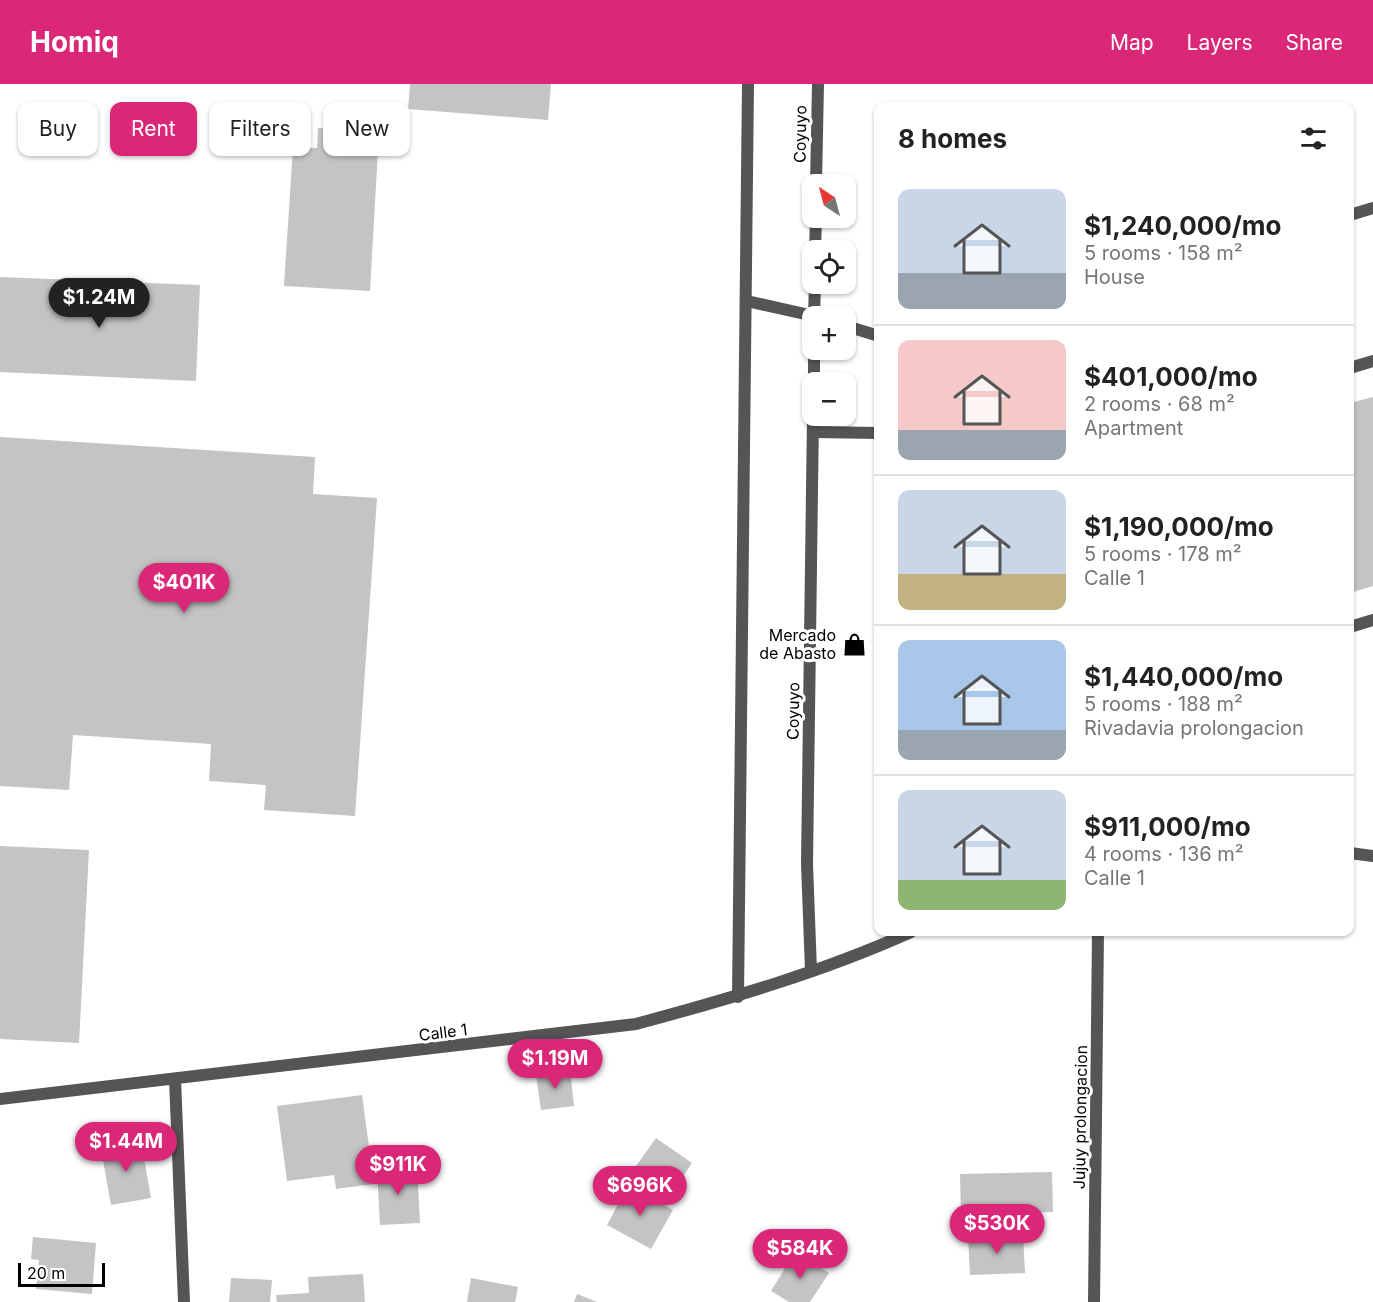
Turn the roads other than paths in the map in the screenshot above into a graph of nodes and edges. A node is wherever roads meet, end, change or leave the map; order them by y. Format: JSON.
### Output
{"nodes":[{"id":1,"x":748,"y":84,"type":"edge"},
{"id":2,"x":818,"y":84,"type":"edge"},
{"id":3,"x":816,"y":174,"type":"edge"},
{"id":4,"x":1373,"y":208,"type":"edge"},
{"id":5,"x":1354,"y":214,"type":"edge"},
{"id":6,"x":747,"y":301,"type":"junction"},
{"id":7,"x":802,"y":313,"type":"edge"},
{"id":8,"x":856,"y":329,"type":"edge"},
{"id":9,"x":874,"y":334,"type":"edge"},
{"id":10,"x":1373,"y":362,"type":"edge"},
{"id":11,"x":1354,"y":367,"type":"edge"},
{"id":12,"x":813,"y":426,"type":"edge"},
{"id":13,"x":813,"y":432,"type":"junction"},
{"id":14,"x":874,"y":433,"type":"edge"},
{"id":15,"x":1373,"y":620,"type":"edge"},
{"id":16,"x":1354,"y":626,"type":"edge"},
{"id":17,"x":1354,"y":854,"type":"edge"},
{"id":18,"x":1373,"y":856,"type":"edge"},
{"id":19,"x":901,"y":936,"type":"edge"},
{"id":20,"x":1098,"y":936,"type":"edge"},
{"id":21,"x":811,"y":971,"type":"junction"},
{"id":22,"x":738,"y":997,"type":"junction"},
{"id":23,"x":175,"y":1079,"type":"junction"},
{"id":24,"x":0,"y":1100,"type":"edge"},
{"id":25,"x":184,"y":1302,"type":"edge"},
{"id":26,"x":1094,"y":1302,"type":"edge"}],
"edges":[{"from":1,"to":6,"type":"street"},
{"from":2,"to":3,"type":"street","name":"Coyuyo"},
{"from":4,"to":5,"type":"street"},
{"from":6,"to":7,"type":"street"},
{"from":6,"to":22,"type":"street"},
{"from":8,"to":9,"type":"street"},
{"from":10,"to":11,"type":"street"},
{"from":12,"to":13,"type":"street","name":"Coyuyo"},
{"from":13,"to":14,"type":"street"},
{"from":13,"to":21,"type":"street","name":"Coyuyo"},
{"from":15,"to":16,"type":"street"},
{"from":17,"to":18,"type":"street"},
{"from":19,"to":21,"type":"street","name":"Calle 1"},
{"from":20,"to":26,"type":"street","name":"Jujuy prolongacion"},
{"from":21,"to":22,"type":"street","name":"Calle 1"},
{"from":22,"to":23,"type":"street","name":"Calle 1"},
{"from":23,"to":24,"type":"street","name":"Calle 1"},
{"from":23,"to":25,"type":"street"}]}
